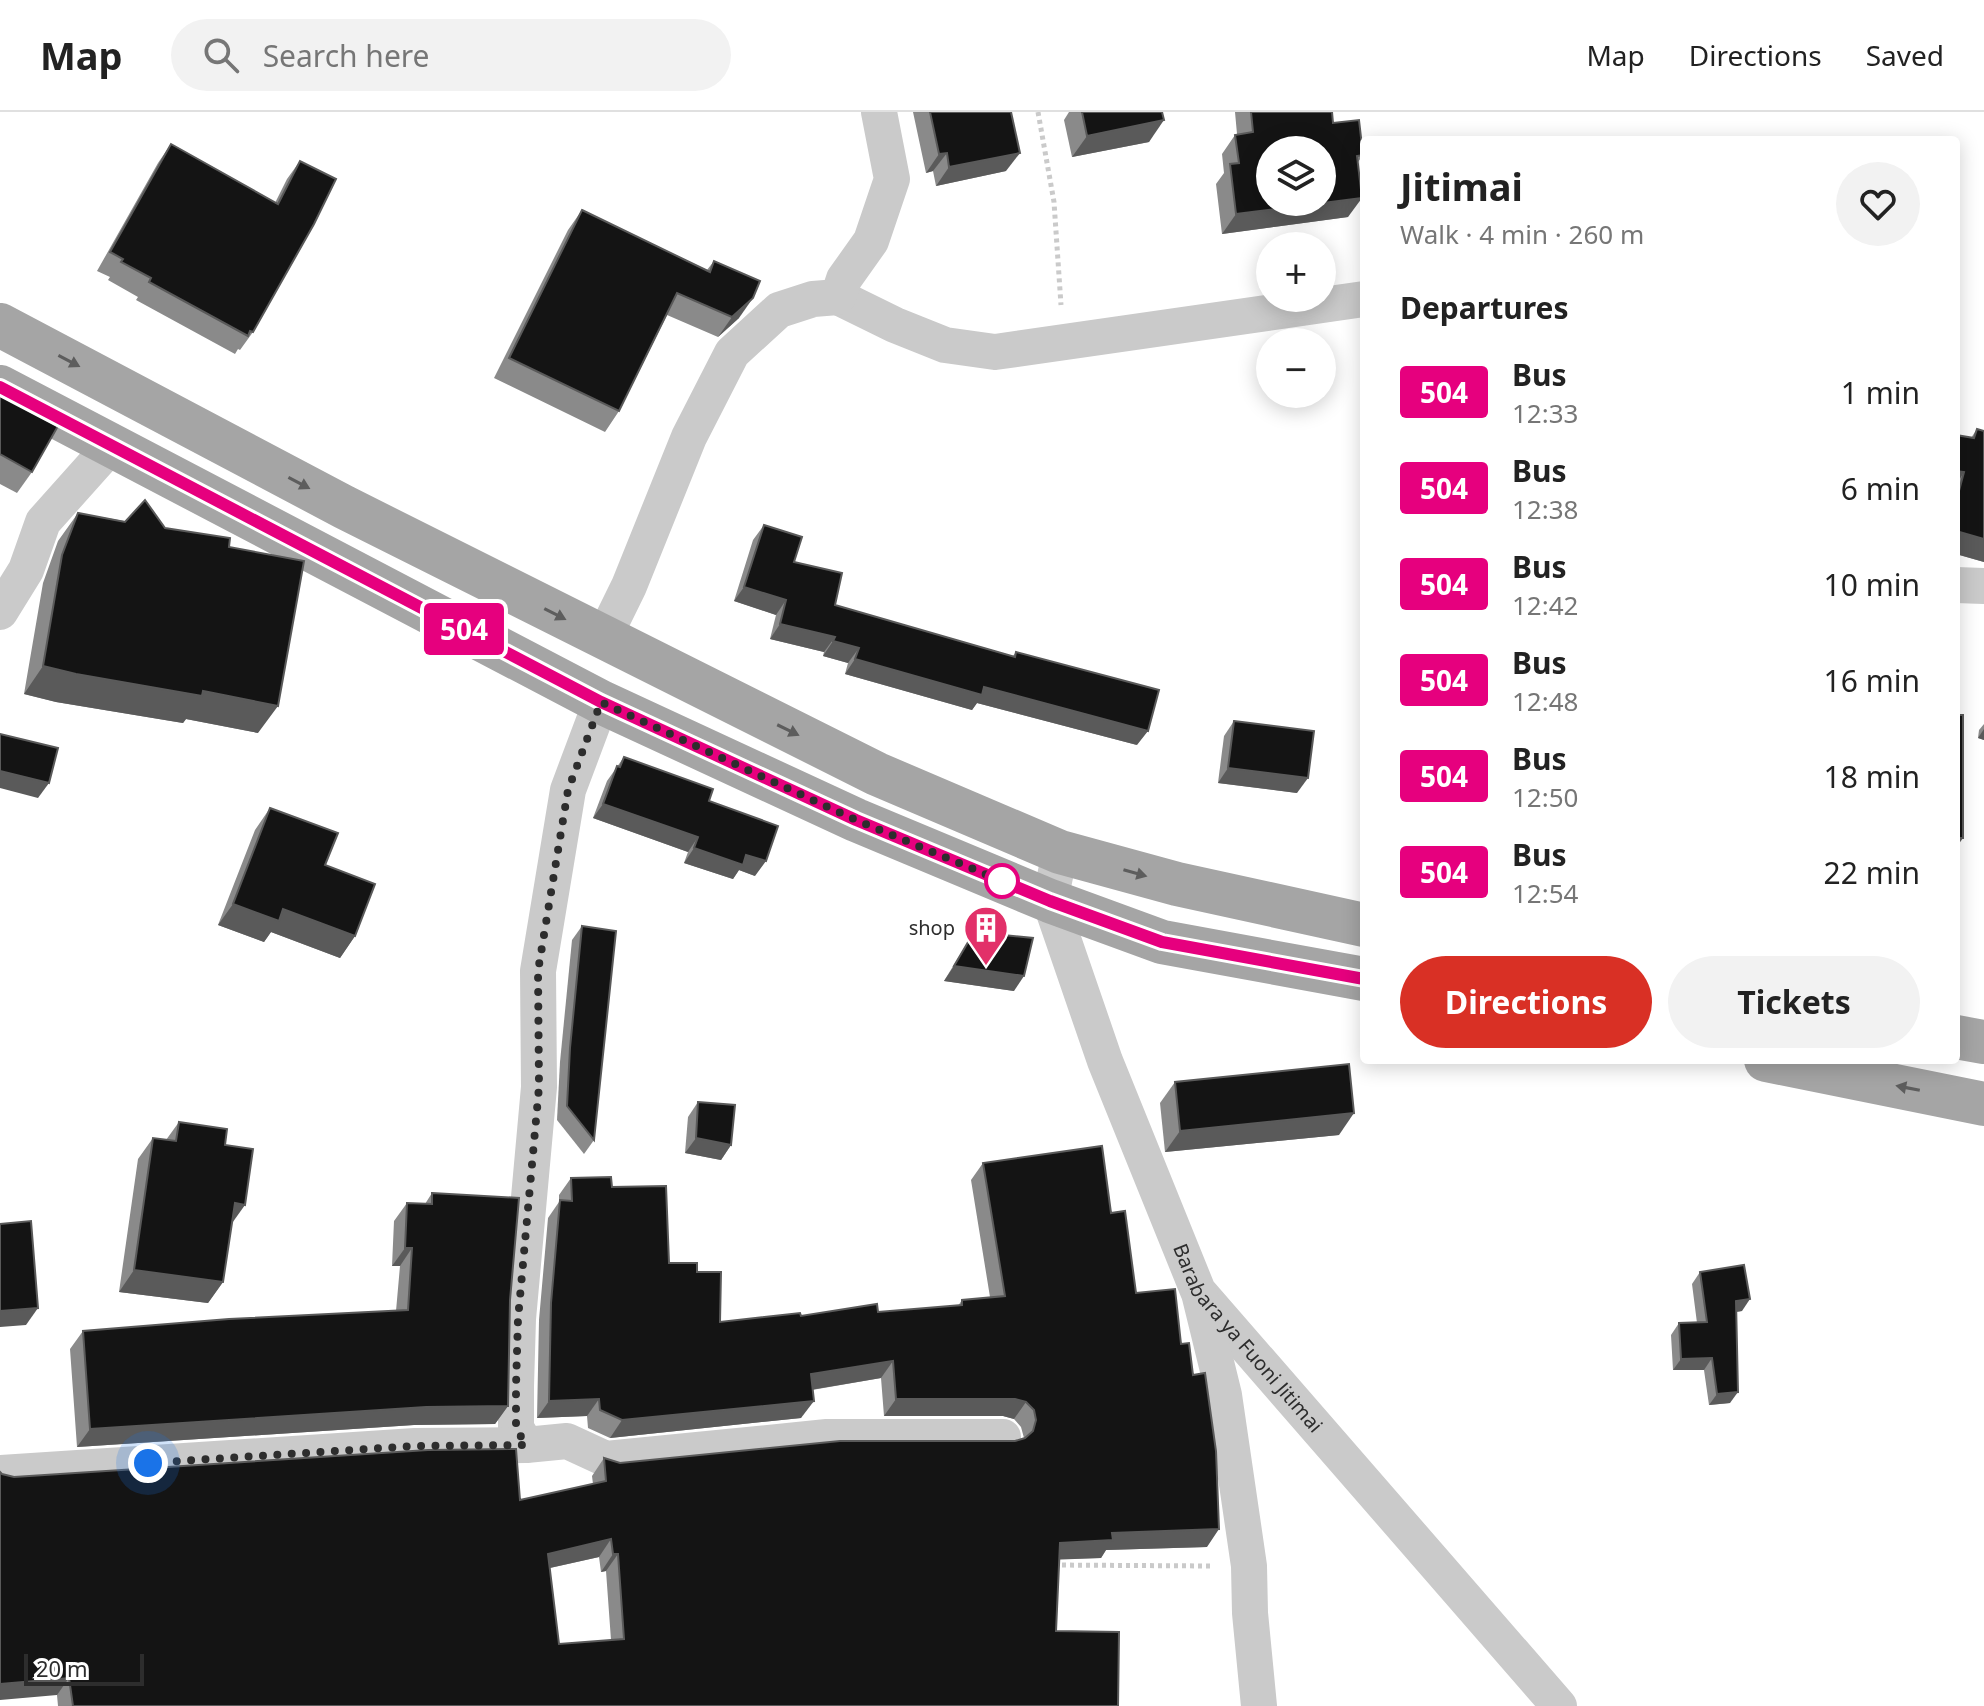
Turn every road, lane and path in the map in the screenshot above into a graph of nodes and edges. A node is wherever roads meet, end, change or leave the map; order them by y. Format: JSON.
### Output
{"nodes":[{"id":1,"x":879,"y":112,"type":"edge"},
{"id":2,"x":1038,"y":112,"type":"edge"},
{"id":3,"x":838,"y":297,"type":"junction"},
{"id":4,"x":1360,"y":300,"type":"edge"},
{"id":5,"x":0,"y":325,"type":"edge"},
{"id":6,"x":1054,"y":343,"type":"junction"},
{"id":7,"x":0,"y":387,"type":"edge"},
{"id":8,"x":110,"y":447,"type":"junction"},
{"id":9,"x":1960,"y":585,"type":"edge"},
{"id":10,"x":1984,"y":586,"type":"edge"},
{"id":11,"x":0,"y":612,"type":"edge"},
{"id":12,"x":603,"y":639,"type":"junction"},
{"id":13,"x":601,"y":702,"type":"junction"},
{"id":14,"x":1060,"y":852,"type":"junction"},
{"id":15,"x":1050,"y":901,"type":"junction"},
{"id":16,"x":1360,"y":924,"type":"edge"},
{"id":17,"x":1360,"y":978,"type":"edge"},
{"id":18,"x":1960,"y":1038,"type":"edge"},
{"id":19,"x":1984,"y":1042,"type":"edge"},
{"id":20,"x":1786,"y":1064,"type":"edge"},
{"id":21,"x":1984,"y":1104,"type":"edge"},
{"id":22,"x":1198,"y":1291,"type":"junction"},
{"id":23,"x":1003,"y":1437,"type":"edge"},
{"id":24,"x":526,"y":1445,"type":"junction"},
{"id":25,"x":0,"y":1473,"type":"edge"},
{"id":26,"x":1051,"y":1565,"type":"edge"},
{"id":27,"x":1249,"y":1566,"type":"junction"},
{"id":28,"x":1259,"y":1706,"type":"edge"},
{"id":29,"x":1559,"y":1706,"type":"edge"}],
"edges":[{"from":1,"to":3,"type":"street"},
{"from":2,"to":6,"type":"path"},
{"from":3,"to":6,"type":"street"},
{"from":3,"to":12,"type":"street"},
{"from":4,"to":6,"type":"street"},
{"from":5,"to":12,"type":"main road","one_way":true},
{"from":7,"to":8,"type":"main road"},
{"from":8,"to":11,"type":"street"},
{"from":8,"to":13,"type":"main road"},
{"from":9,"to":10,"type":"street"},
{"from":12,"to":14,"type":"main road","one_way":true},
{"from":13,"to":15,"type":"main road"},
{"from":13,"to":24,"type":"street"},
{"from":14,"to":15,"type":"street"},
{"from":14,"to":16,"type":"main road","one_way":true},
{"from":15,"to":17,"type":"main road"},
{"from":15,"to":22,"type":"street","name":"Barabara ya Fuoni Jitimai"},
{"from":18,"to":19,"type":"main road"},
{"from":21,"to":20,"type":"main road","one_way":true},
{"from":22,"to":27,"type":"street"},
{"from":22,"to":29,"type":"street","name":"Barabara ya Fuoni Jitimai"},
{"from":23,"to":24,"type":"street"},
{"from":24,"to":25,"type":"street"},
{"from":26,"to":27,"type":"path"},
{"from":27,"to":28,"type":"street"}]}
